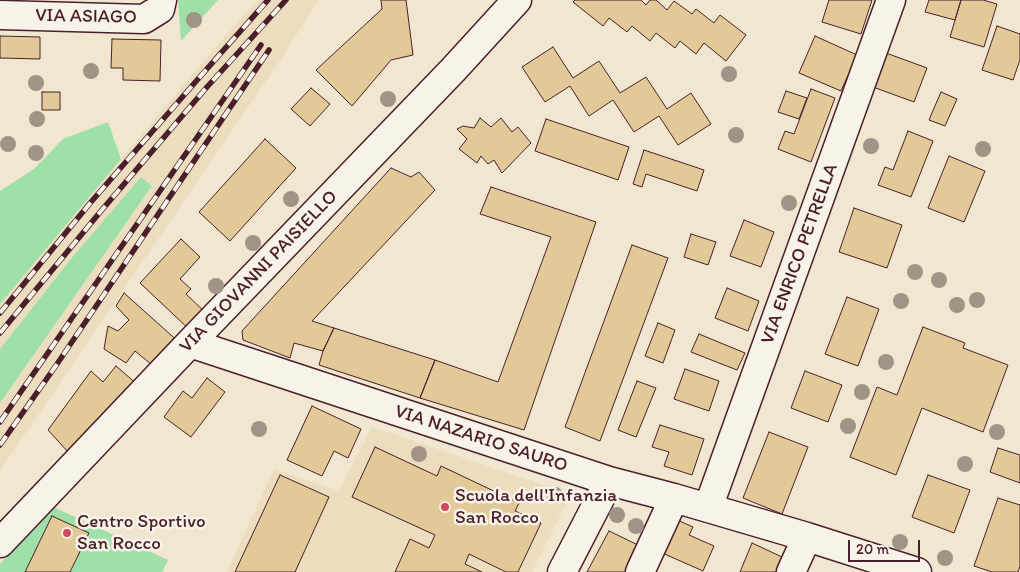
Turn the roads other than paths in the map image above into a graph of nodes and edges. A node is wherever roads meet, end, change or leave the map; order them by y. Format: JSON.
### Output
{"nodes":[{"id":1,"x":162,"y":0,"type":"edge"},
{"id":2,"x":517,"y":0,"type":"edge"},
{"id":3,"x":891,"y":0,"type":"edge"},
{"id":4,"x":0,"y":15,"type":"edge"},
{"id":5,"x":190,"y":343,"type":"junction"},
{"id":6,"x":609,"y":481,"type":"junction"},
{"id":7,"x":674,"y":498,"type":"junction"},
{"id":8,"x":708,"y":508,"type":"junction"},
{"id":9,"x":807,"y":537,"type":"junction"},
{"id":10,"x":0,"y":543,"type":"edge"},
{"id":11,"x":562,"y":572,"type":"edge"},
{"id":12,"x":640,"y":572,"type":"edge"},
{"id":13,"x":791,"y":572,"type":"edge"},
{"id":14,"x":917,"y":572,"type":"edge"}],
"edges":[{"from":1,"to":4,"type":"street","name":"VIA ASIAGO"},
{"from":2,"to":5,"type":"street","name":"VIA GIOVANNI PAISIELLO"},
{"from":3,"to":8,"type":"street","name":"VIA ENRICO PETRELLA"},
{"from":5,"to":6,"type":"street","name":"VIA NAZARIO SAURO"},
{"from":5,"to":10,"type":"street","name":"VIA GIOVANNI PAISIELLO"},
{"from":6,"to":7,"type":"street","name":"VIA NAZARIO SAURO"},
{"from":6,"to":11,"type":"street"},
{"from":7,"to":8,"type":"street","name":"VIA NAZARIO SAURO"},
{"from":7,"to":12,"type":"street"},
{"from":8,"to":9,"type":"street","name":"VIA NAZARIO SAURO"},
{"from":9,"to":13,"type":"street"},
{"from":9,"to":14,"type":"street","name":"VIA NAZARIO SAURO"}]}
